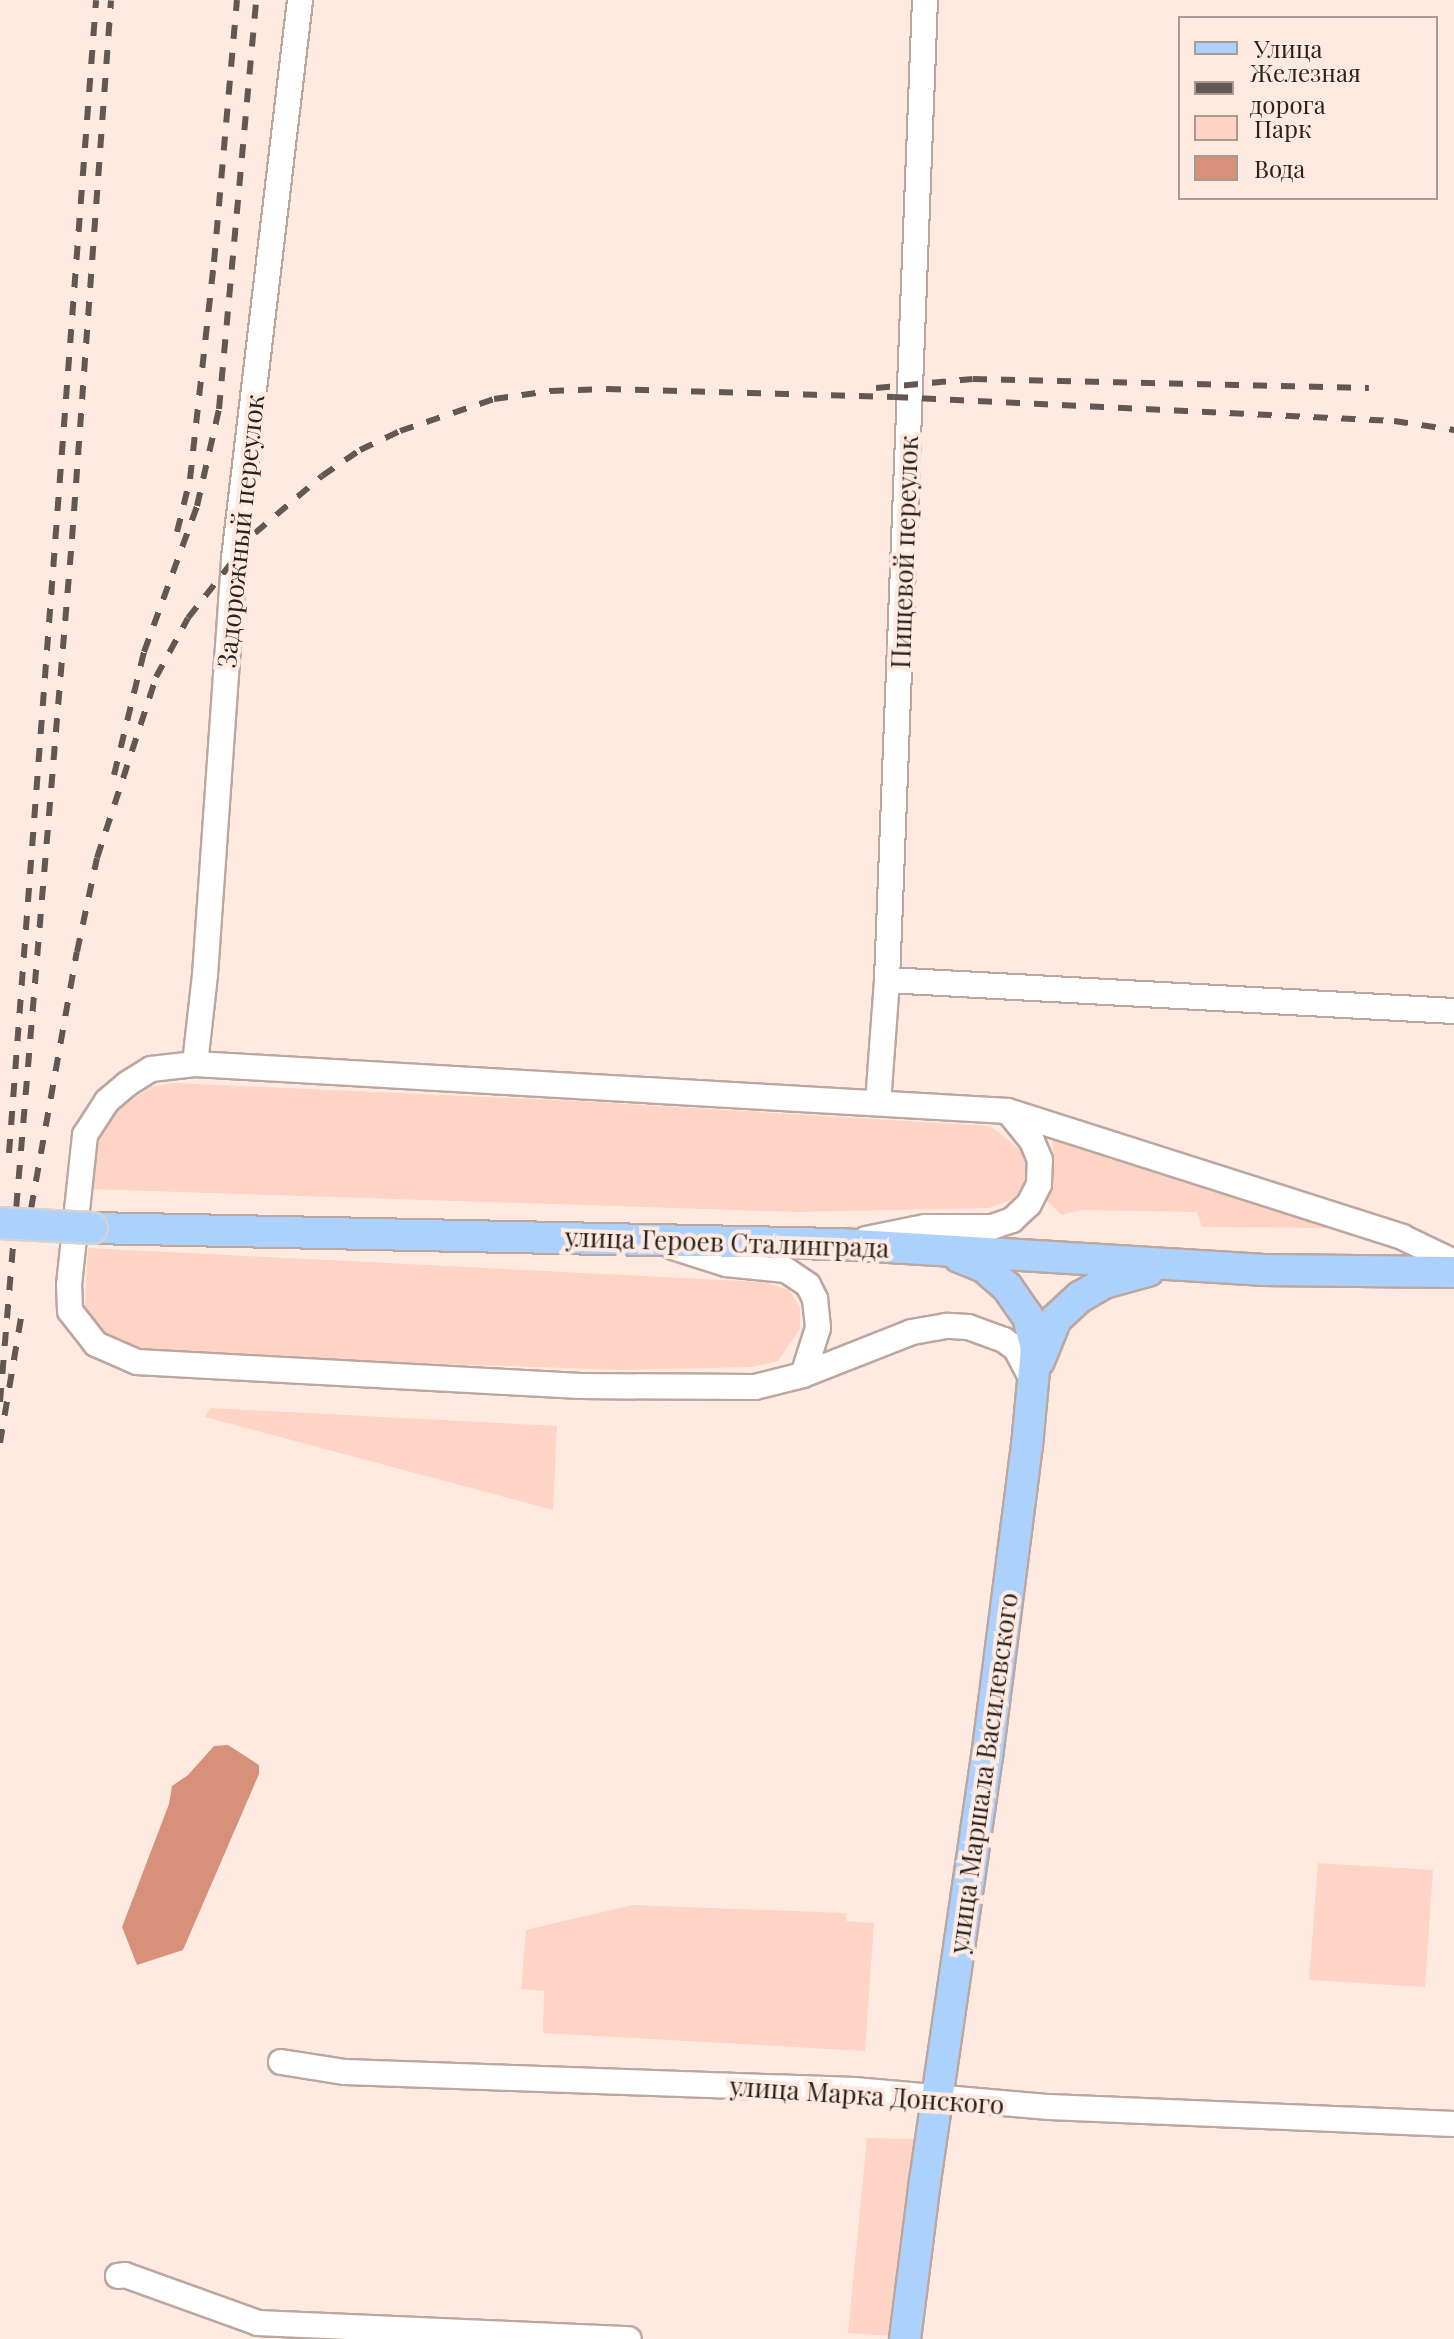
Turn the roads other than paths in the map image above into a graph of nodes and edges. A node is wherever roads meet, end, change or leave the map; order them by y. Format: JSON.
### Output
{"nodes":[{"id":1,"x":300,"y":0,"type":"edge"},
{"id":2,"x":925,"y":0,"type":"edge"},
{"id":3,"x":887,"y":980,"type":"junction"},
{"id":4,"x":1454,"y":1011,"type":"edge"},
{"id":5,"x":195,"y":1064,"type":"junction"},
{"id":6,"x":878,"y":1103,"type":"junction"},
{"id":7,"x":1008,"y":1111,"type":"junction"},
{"id":8,"x":0,"y":1223,"type":"edge"},
{"id":9,"x":646,"y":1238,"type":"junction"},
{"id":10,"x":840,"y":1244,"type":"junction"},
{"id":11,"x":944,"y":1251,"type":"junction"},
{"id":12,"x":1454,"y":1262,"type":"edge"},
{"id":13,"x":1178,"y":1265,"type":"junction"},
{"id":14,"x":1454,"y":1272,"type":"edge"},
{"id":15,"x":803,"y":1375,"type":"junction"},
{"id":16,"x":1034,"y":1383,"type":"junction"},
{"id":17,"x":281,"y":2062,"type":"dead end"},
{"id":18,"x":936,"y":2099,"type":"junction"},
{"id":19,"x":1454,"y":2124,"type":"edge"},
{"id":20,"x":118,"y":2276,"type":"dead end"},
{"id":21,"x":535,"y":2337,"type":"edge"},
{"id":22,"x":629,"y":2339,"type":"edge"},
{"id":23,"x":905,"y":2339,"type":"edge"}],
"edges":[{"from":1,"to":5,"type":"street","name":"Задорожный переулок"},
{"from":2,"to":3,"type":"street","name":"Пищевой переулок"},
{"from":3,"to":4,"type":"street"},
{"from":3,"to":6,"type":"street","name":"Пищевой переулок"},
{"from":5,"to":6,"type":"street"},
{"from":5,"to":15,"type":"street"},
{"from":6,"to":7,"type":"street"},
{"from":7,"to":10,"type":"street"},
{"from":7,"to":12,"type":"street"},
{"from":8,"to":9,"type":"main road","name":"улица Героев Сталинграда","bridge":true},
{"from":9,"to":10,"type":"main road","name":"улица Героев Сталинграда"},
{"from":9,"to":15,"type":"street"},
{"from":10,"to":11,"type":"main road","name":"улица Героев Сталинграда"},
{"from":11,"to":13,"type":"main road","name":"улица Героев Сталинграда"},
{"from":11,"to":16,"type":"main road","name":"улица Маршала Василевского"},
{"from":13,"to":14,"type":"main road","name":"улица Героев Сталинграда"},
{"from":13,"to":16,"type":"main road"},
{"from":15,"to":16,"type":"street"},
{"from":16,"to":18,"type":"main road","name":"улица Маршала Василевского"},
{"from":17,"to":18,"type":"street","name":"улица Марка Донского"},
{"from":18,"to":19,"type":"street","name":"улица Марка Донского"},
{"from":18,"to":23,"type":"main road","name":"улица Маршала Василевского"},
{"from":20,"to":21,"type":"street"},
{"from":21,"to":22,"type":"street"}]}
